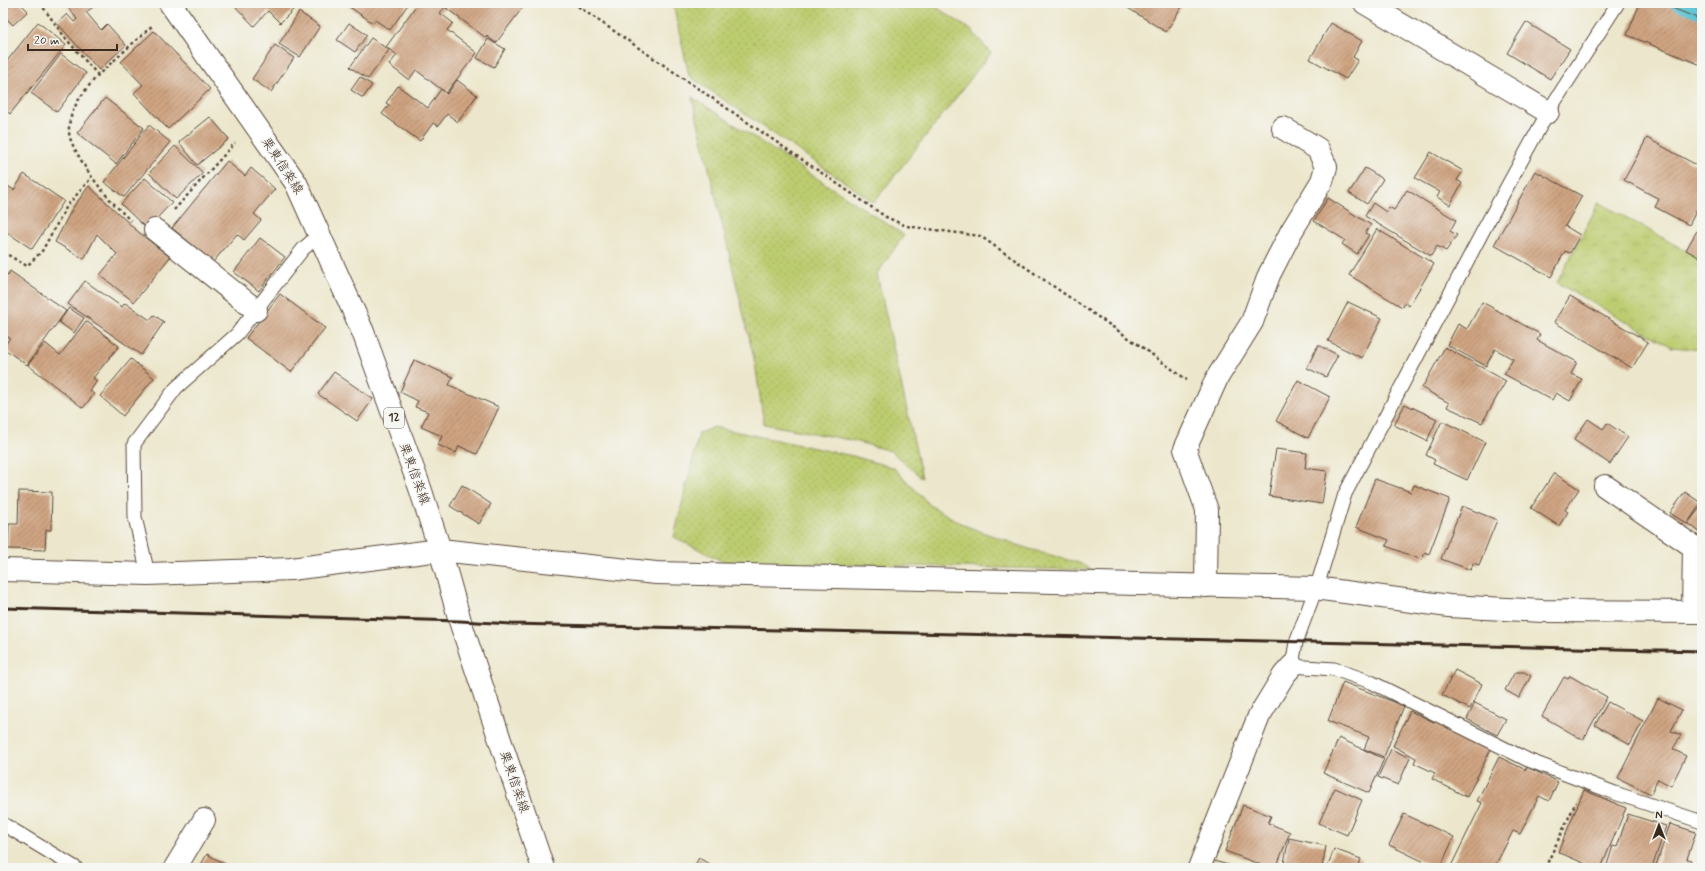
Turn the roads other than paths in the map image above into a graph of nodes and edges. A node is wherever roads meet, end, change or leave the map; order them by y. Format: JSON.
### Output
{"nodes":[{"id":1,"x":1365,"y":3,"type":"edge"},
{"id":2,"x":1618,"y":3,"type":"edge"},
{"id":3,"x":171,"y":5,"type":"edge"},
{"id":4,"x":1548,"y":112,"type":"junction"},
{"id":5,"x":1282,"y":128,"type":"dead end"},
{"id":6,"x":155,"y":230,"type":"road end"},
{"id":7,"x":319,"y":235,"type":"junction"},
{"id":8,"x":256,"y":310,"type":"junction"},
{"id":9,"x":1605,"y":486,"type":"dead end"},
{"id":10,"x":440,"y":550,"type":"junction"},
{"id":11,"x":3,"y":570,"type":"edge"},
{"id":12,"x":148,"y":574,"type":"junction"},
{"id":13,"x":1206,"y":586,"type":"junction"},
{"id":14,"x":1315,"y":588,"type":"junction"},
{"id":15,"x":1697,"y":612,"type":"edge"},
{"id":16,"x":1292,"y":666,"type":"junction"},
{"id":17,"x":204,"y":820,"type":"dead end"},
{"id":18,"x":1702,"y":822,"type":"edge"},
{"id":19,"x":3,"y":824,"type":"edge"},
{"id":20,"x":76,"y":868,"type":"edge"},
{"id":21,"x":175,"y":868,"type":"edge"},
{"id":22,"x":543,"y":868,"type":"edge"},
{"id":23,"x":1199,"y":868,"type":"edge"}],
"edges":[{"from":1,"to":4,"type":"street"},
{"from":2,"to":4,"type":"lane"},
{"from":3,"to":7,"type":"street","name":"栗東信楽線","number":"12"},
{"from":4,"to":14,"type":"lane"},
{"from":5,"to":13,"type":"street"},
{"from":6,"to":8,"type":"street"},
{"from":7,"to":8,"type":"lane"},
{"from":7,"to":10,"type":"street","name":"栗東信楽線","number":"12"},
{"from":8,"to":12,"type":"lane"},
{"from":9,"to":15,"type":"street"},
{"from":10,"to":12,"type":"street"},
{"from":10,"to":13,"type":"street"},
{"from":10,"to":22,"type":"street","name":"栗東信楽線","number":"12"},
{"from":11,"to":12,"type":"street"},
{"from":13,"to":14,"type":"street"},
{"from":14,"to":15,"type":"street"},
{"from":14,"to":16,"type":"lane"},
{"from":16,"to":18,"type":"lane"},
{"from":16,"to":23,"type":"street"},
{"from":17,"to":21,"type":"street"},
{"from":19,"to":20,"type":"lane"}]}
